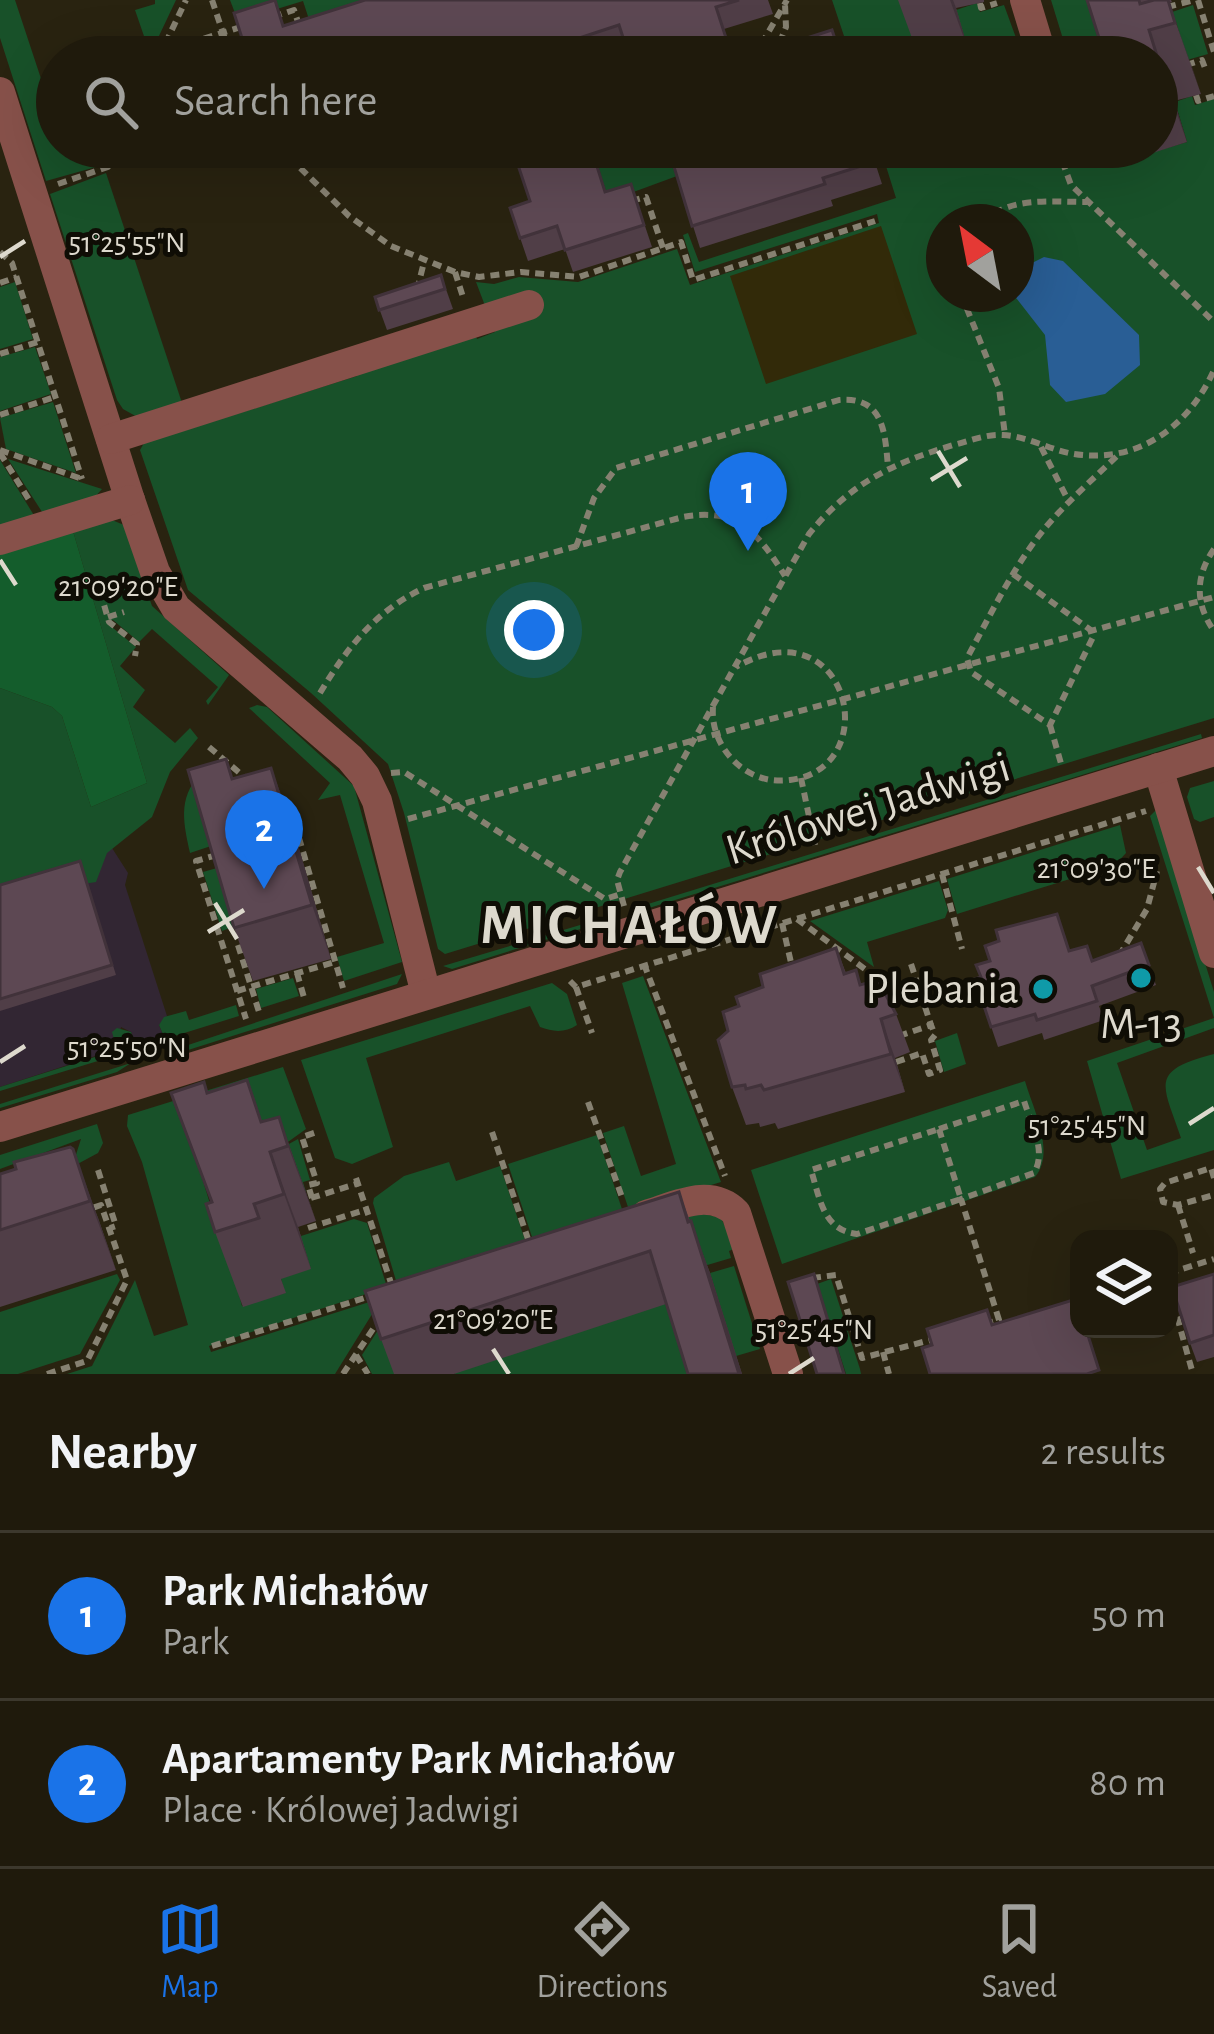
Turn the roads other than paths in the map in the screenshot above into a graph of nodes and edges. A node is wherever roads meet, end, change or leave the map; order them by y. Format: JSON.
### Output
{"nodes":[{"id":1,"x":1025,"y":0,"type":"edge"},
{"id":2,"x":1036,"y":36,"type":"edge"},
{"id":3,"x":0,"y":92,"type":"edge"},
{"id":4,"x":529,"y":304,"type":"dead end"},
{"id":5,"x":111,"y":439,"type":"junction"},
{"id":6,"x":130,"y":500,"type":"junction"},
{"id":7,"x":0,"y":540,"type":"edge"},
{"id":8,"x":1214,"y":751,"type":"edge"},
{"id":9,"x":1158,"y":768,"type":"junction"},
{"id":10,"x":1214,"y":953,"type":"edge"},
{"id":11,"x":426,"y":994,"type":"junction"},
{"id":12,"x":0,"y":1126,"type":"edge"},
{"id":13,"x":619,"y":1224,"type":"edge"},
{"id":14,"x":788,"y":1374,"type":"edge"}],
"edges":[{"from":1,"to":2,"type":"street"},
{"from":3,"to":5,"type":"street"},
{"from":4,"to":5,"type":"street"},
{"from":5,"to":6,"type":"street"},
{"from":6,"to":7,"type":"street"},
{"from":6,"to":11,"type":"street"},
{"from":8,"to":9,"type":"street","name":"Królowej Jadwigi"},
{"from":9,"to":10,"type":"street"},
{"from":9,"to":11,"type":"street","name":"Królowej Jadwigi"},
{"from":11,"to":12,"type":"street","name":"Królowej Jadwigi"},
{"from":13,"to":14,"type":"street"}]}
